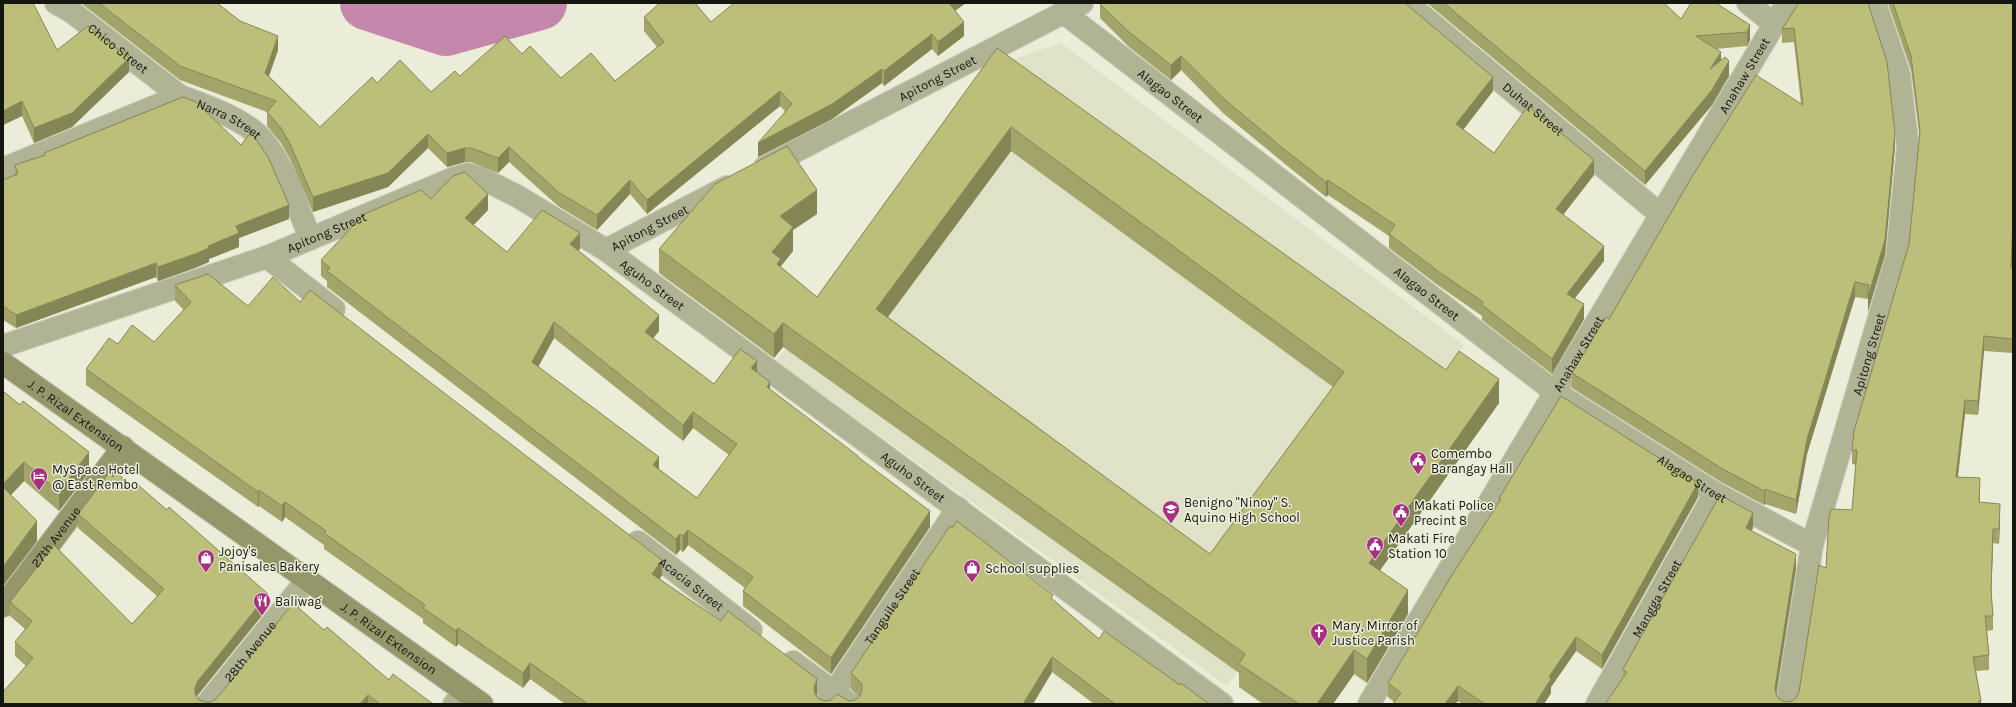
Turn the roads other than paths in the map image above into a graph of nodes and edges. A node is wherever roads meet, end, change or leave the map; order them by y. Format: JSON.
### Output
{"nodes":[{"id":1,"x":56,"y":3,"type":"edge"},
{"id":2,"x":1407,"y":3,"type":"edge"},
{"id":3,"x":1748,"y":3,"type":"edge"},
{"id":4,"x":1787,"y":3,"type":"edge"},
{"id":5,"x":1875,"y":3,"type":"edge"},
{"id":6,"x":1072,"y":8,"type":"edge"},
{"id":7,"x":1774,"y":24,"type":"junction"},
{"id":8,"x":180,"y":96,"type":"junction"},
{"id":9,"x":3,"y":169,"type":"edge"},
{"id":10,"x":1661,"y":215,"type":"junction"},
{"id":11,"x":310,"y":238,"type":"junction"},
{"id":12,"x":606,"y":250,"type":"junction"},
{"id":13,"x":268,"y":257,"type":"junction"},
{"id":14,"x":349,"y":320,"type":"edge"},
{"id":15,"x":3,"y":346,"type":"edge"},
{"id":16,"x":3,"y":363,"type":"edge"},
{"id":17,"x":1555,"y":392,"type":"junction"},
{"id":18,"x":123,"y":448,"type":"junction"},
{"id":19,"x":1715,"y":493,"type":"junction"},
{"id":20,"x":958,"y":508,"type":"junction"},
{"id":21,"x":619,"y":528,"type":"edge"},
{"id":22,"x":1812,"y":545,"type":"junction"},
{"id":23,"x":307,"y":580,"type":"junction"},
{"id":24,"x":3,"y":606,"type":"edge"},
{"id":25,"x":467,"y":700,"type":"edge"},
{"id":26,"x":836,"y":700,"type":"edge"},
{"id":27,"x":207,"y":704,"type":"edge"},
{"id":28,"x":1222,"y":704,"type":"edge"},
{"id":29,"x":1369,"y":704,"type":"edge"},
{"id":30,"x":1597,"y":704,"type":"edge"},
{"id":31,"x":1787,"y":704,"type":"edge"}],
"edges":[{"from":1,"to":8,"type":"street","name":"Chico Street"},
{"from":2,"to":10,"type":"street","name":"Duhat Street"},
{"from":3,"to":7,"type":"street"},
{"from":4,"to":7,"type":"street","name":"Anahaw Street"},
{"from":5,"to":22,"type":"street","name":"Apitong Street"},
{"from":6,"to":12,"type":"street","name":"Apitong Street"},
{"from":6,"to":17,"type":"street","name":"Alagao Street"},
{"from":7,"to":10,"type":"street","name":"Anahaw Street"},
{"from":8,"to":9,"type":"street","name":"Narra Street"},
{"from":8,"to":11,"type":"street","name":"Narra Street"},
{"from":10,"to":17,"type":"street","name":"Anahaw Street"},
{"from":11,"to":12,"type":"street","name":"Apitong Street"},
{"from":11,"to":13,"type":"street","name":"Apitong Street"},
{"from":12,"to":20,"type":"street","name":"Aguho Street"},
{"from":13,"to":14,"type":"street"},
{"from":13,"to":15,"type":"street","name":"Apitong Street"},
{"from":16,"to":18,"type":"main road","name":"J. P. Rizal Extension"},
{"from":17,"to":19,"type":"street","name":"Alagao Street"},
{"from":17,"to":29,"type":"street","name":"Anahaw Street"},
{"from":18,"to":23,"type":"main road","name":"J. P. Rizal Extension"},
{"from":18,"to":24,"type":"main road","name":"27th Avenue"},
{"from":19,"to":22,"type":"street","name":"Alagao Street"},
{"from":19,"to":30,"type":"street","name":"Mangga Street"},
{"from":20,"to":26,"type":"street","name":"Tanguile Street"},
{"from":20,"to":28,"type":"street","name":"Aguho Street"},
{"from":21,"to":26,"type":"street","name":"Acacia Street"},
{"from":22,"to":31,"type":"street","name":"Apitong Street"},
{"from":23,"to":25,"type":"main road","name":"J. P. Rizal Extension"},
{"from":23,"to":27,"type":"street","name":"28th Avenue"}]}
